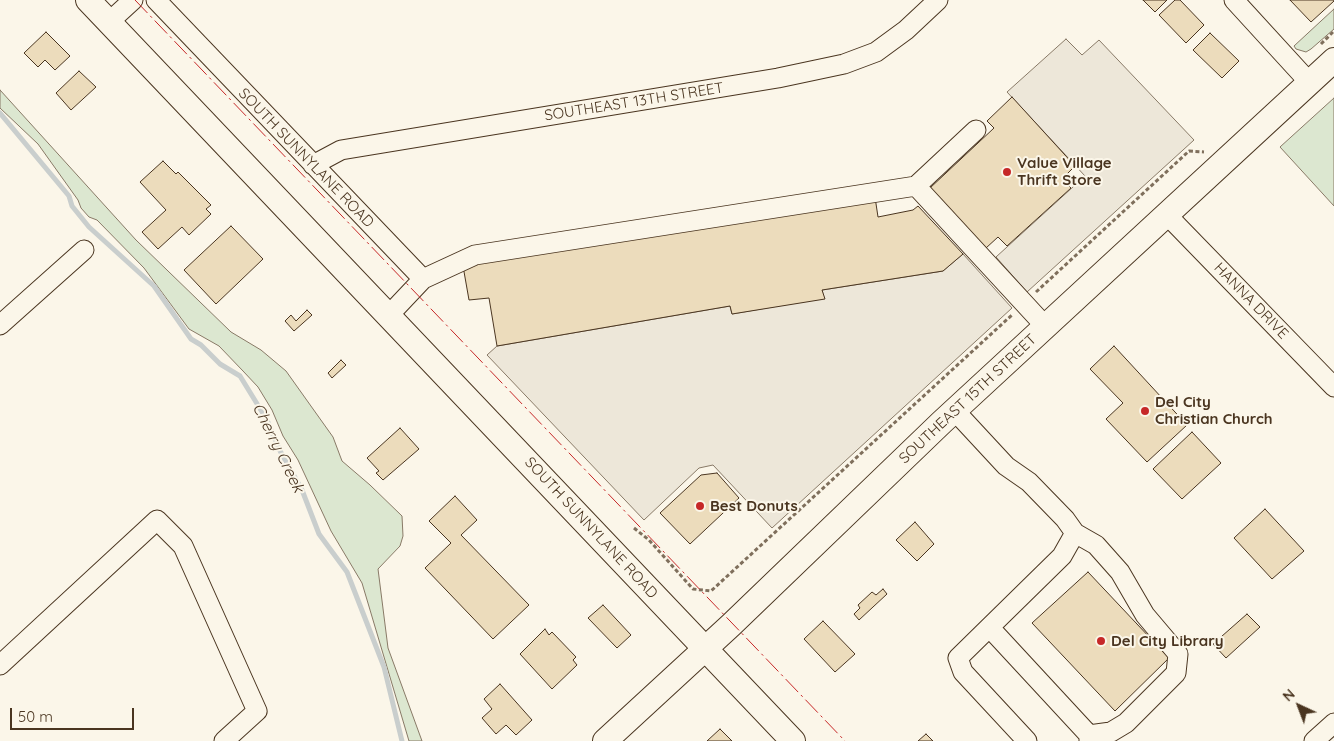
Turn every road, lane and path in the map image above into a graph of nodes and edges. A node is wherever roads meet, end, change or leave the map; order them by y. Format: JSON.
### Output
{"nodes":[{"id":1,"x":88,"y":0,"type":"edge"},
{"id":2,"x":133,"y":0,"type":"edge"},
{"id":3,"x":156,"y":0,"type":"edge"},
{"id":4,"x":937,"y":0,"type":"edge"},
{"id":5,"x":1234,"y":0,"type":"edge"},
{"id":6,"x":109,"y":22,"type":"junction"},
{"id":7,"x":1334,"y":31,"type":"edge"},
{"id":8,"x":1334,"y":60,"type":"edge"},
{"id":9,"x":1303,"y":75,"type":"junction"},
{"id":10,"x":976,"y":130,"type":"dead end"},
{"id":11,"x":1211,"y":146,"type":"dead end"},
{"id":12,"x":313,"y":165,"type":"junction"},
{"id":13,"x":916,"y":186,"type":"junction"},
{"id":14,"x":1167,"y":214,"type":"junction"},
{"id":15,"x":84,"y":250,"type":"dead end"},
{"id":16,"x":423,"y":279,"type":"junction"},
{"id":17,"x":1024,"y":304,"type":"junction"},
{"id":18,"x":389,"y":315,"type":"junction"},
{"id":19,"x":0,"y":325,"type":"edge"},
{"id":20,"x":1046,"y":327,"type":"junction"},
{"id":21,"x":1334,"y":387,"type":"edge"},
{"id":22,"x":955,"y":411,"type":"junction"},
{"id":23,"x":634,"y":528,"type":"dead end"},
{"id":24,"x":1075,"y":533,"type":"junction"},
{"id":25,"x":990,"y":628,"type":"junction"},
{"id":26,"x":704,"y":649,"type":"junction"},
{"id":27,"x":0,"y":665,"type":"edge"},
{"id":28,"x":1334,"y":723,"type":"edge"},
{"id":29,"x":1089,"y":738,"type":"edge"},
{"id":30,"x":224,"y":741,"type":"edge"},
{"id":31,"x":605,"y":741,"type":"edge"},
{"id":32,"x":793,"y":741,"type":"edge"},
{"id":33,"x":1028,"y":741,"type":"edge"},
{"id":34,"x":1314,"y":741,"type":"edge"}],
"edges":[{"from":1,"to":6,"type":"main road","name":"SOUTH SUNNYLANE ROAD"},
{"from":2,"to":6,"type":"street"},
{"from":3,"to":12,"type":"street","name":"SOUTH SUNNYLANE ROAD"},
{"from":4,"to":12,"type":"street","name":"SOUTHEAST 13TH STREET"},
{"from":5,"to":9,"type":"street"},
{"from":6,"to":18,"type":"main road","name":"SOUTH SUNNYLANE ROAD"},
{"from":7,"to":9,"type":"path"},
{"from":8,"to":9,"type":"main road","name":"SOUTHEAST 15TH STREET"},
{"from":9,"to":14,"type":"main road","name":"SOUTHEAST 15TH STREET"},
{"from":10,"to":13,"type":"street"},
{"from":11,"to":17,"type":"path"},
{"from":12,"to":16,"type":"street","name":"SOUTH SUNNYLANE ROAD"},
{"from":13,"to":16,"type":"street"},
{"from":13,"to":17,"type":"street"},
{"from":14,"to":20,"type":"main road","name":"SOUTHEAST 15TH STREET"},
{"from":14,"to":21,"type":"street","name":"HANNA DRIVE"},
{"from":15,"to":19,"type":"street"},
{"from":16,"to":18,"type":"street"},
{"from":17,"to":20,"type":"street"},
{"from":17,"to":23,"type":"path"},
{"from":18,"to":26,"type":"main road","name":"SOUTH SUNNYLANE ROAD"},
{"from":20,"to":22,"type":"main road","name":"SOUTHEAST 15TH STREET"},
{"from":22,"to":24,"type":"street"},
{"from":22,"to":26,"type":"main road","name":"SOUTHEAST 15TH STREET"},
{"from":24,"to":25,"type":"street"},
{"from":24,"to":29,"type":"street"},
{"from":25,"to":29,"type":"street"},
{"from":25,"to":33,"type":"street"},
{"from":26,"to":31,"type":"main road","name":"SOUTHEAST 15TH STREET"},
{"from":26,"to":32,"type":"main road","name":"SOUTH SUNNYLANE ROAD"},
{"from":27,"to":30,"type":"street"},
{"from":28,"to":34,"type":"street"}]}
